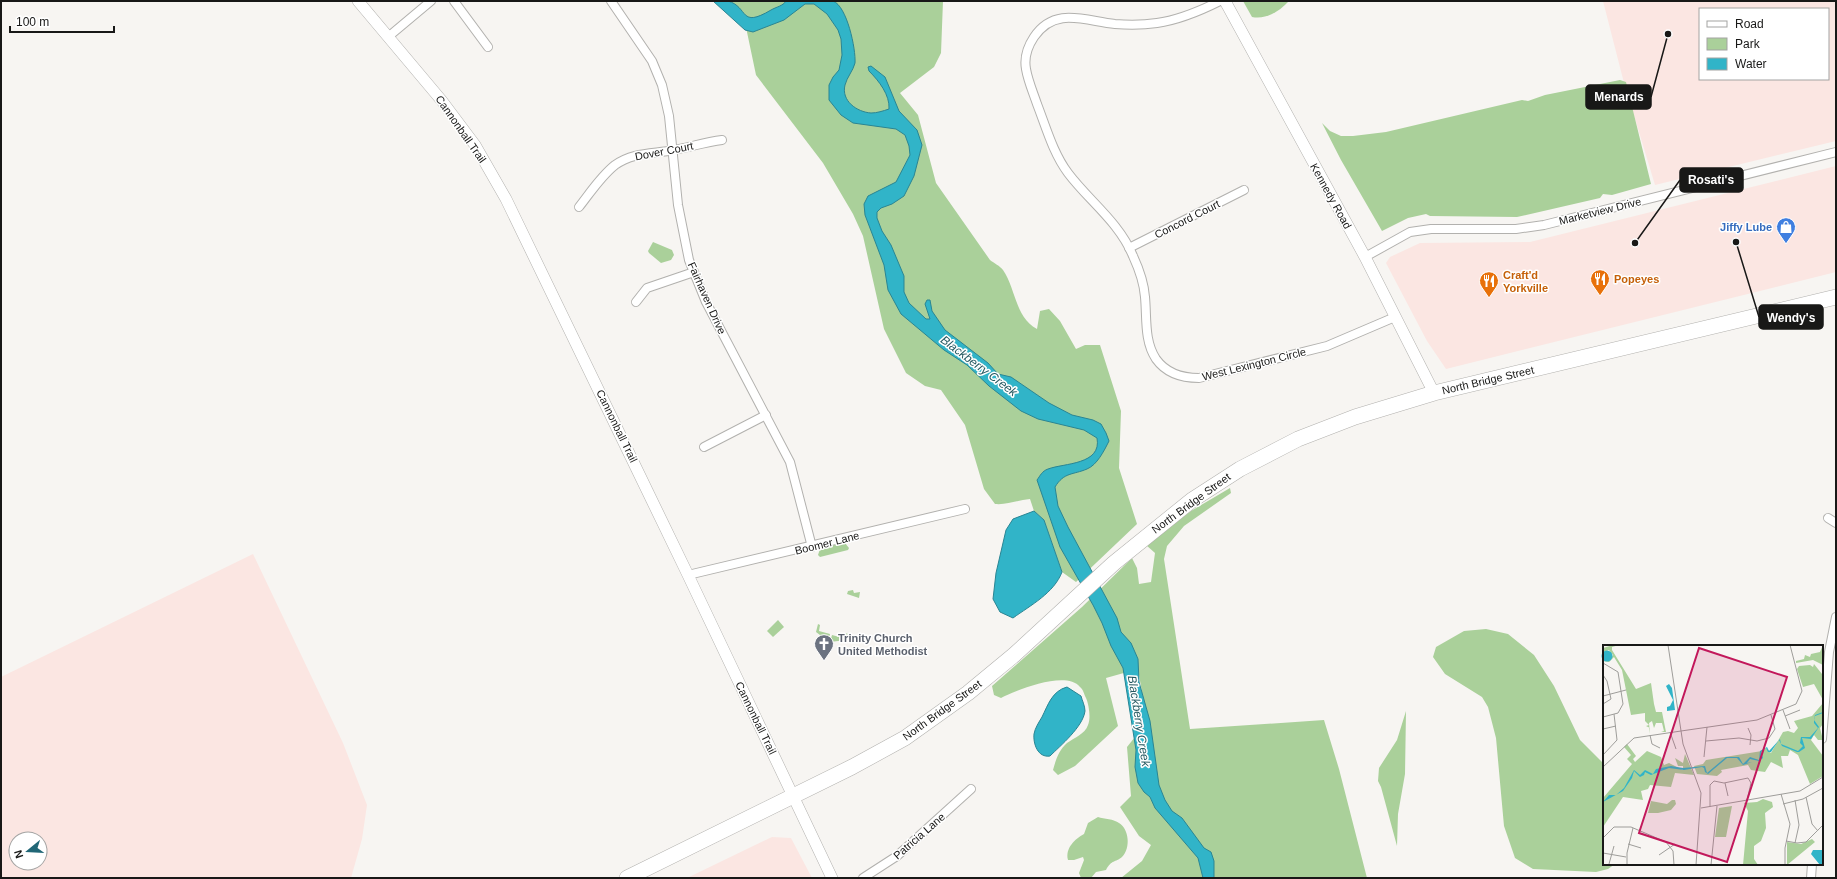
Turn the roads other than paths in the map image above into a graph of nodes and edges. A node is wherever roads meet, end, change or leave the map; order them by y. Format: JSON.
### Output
{"nodes":[{"id":1,"x":358,"y":1,"type":"edge"},
{"id":2,"x":431,"y":1,"type":"edge"},
{"id":3,"x":454,"y":1,"type":"edge"},
{"id":4,"x":611,"y":1,"type":"edge"},
{"id":5,"x":1220,"y":1,"type":"edge"},
{"id":6,"x":1225,"y":1,"type":"edge"},
{"id":7,"x":388,"y":37,"type":"junction"},
{"id":8,"x":488,"y":47,"type":"dead end"},
{"id":9,"x":722,"y":140,"type":"dead end"},
{"id":10,"x":672,"y":150,"type":"junction"},
{"id":11,"x":1836,"y":152,"type":"edge"},
{"id":12,"x":1244,"y":190,"type":"dead end"},
{"id":13,"x":579,"y":207,"type":"dead end"},
{"id":14,"x":1129,"y":248,"type":"junction"},
{"id":15,"x":1365,"y":257,"type":"junction"},
{"id":16,"x":694,"y":272,"type":"junction"},
{"id":17,"x":1836,"y":297,"type":"edge"},
{"id":18,"x":636,"y":302,"type":"dead end"},
{"id":19,"x":1395,"y":317,"type":"junction"},
{"id":20,"x":1434,"y":393,"type":"junction"},
{"id":21,"x":766,"y":415,"type":"junction"},
{"id":22,"x":704,"y":447,"type":"dead end"},
{"id":23,"x":965,"y":509,"type":"dead end"},
{"id":24,"x":1828,"y":518,"type":"dead end"},
{"id":25,"x":1836,"y":523,"type":"edge"},
{"id":26,"x":812,"y":546,"type":"junction"},
{"id":27,"x":688,"y":575,"type":"junction"},
{"id":28,"x":1836,"y":616,"type":"edge"},
{"id":29,"x":1823,"y":727,"type":"edge"},
{"id":30,"x":971,"y":789,"type":"dead end"},
{"id":31,"x":794,"y":796,"type":"junction"},
{"id":32,"x":1812,"y":865,"type":"edge"},
{"id":33,"x":627,"y":878,"type":"edge"},
{"id":34,"x":832,"y":878,"type":"edge"},
{"id":35,"x":863,"y":878,"type":"edge"},
{"id":36,"x":1811,"y":878,"type":"edge"}],
"edges":[{"from":1,"to":7,"type":"street","name":"Cannonball Trail"},
{"from":2,"to":7,"type":"street"},
{"from":3,"to":8,"type":"street"},
{"from":4,"to":10,"type":"street","name":"Fairhaven Drive"},
{"from":5,"to":14,"type":"street","name":"West Lexington Circle"},
{"from":6,"to":15,"type":"street","name":"Kennedy Road"},
{"from":7,"to":27,"type":"street","name":"Cannonball Trail"},
{"from":9,"to":10,"type":"street","name":"Dover Court"},
{"from":10,"to":13,"type":"street","name":"Dover Court"},
{"from":10,"to":16,"type":"street","name":"Fairhaven Drive"},
{"from":11,"to":15,"type":"street","name":"Marketview Drive"},
{"from":12,"to":14,"type":"street","name":"Concord Court"},
{"from":14,"to":19,"type":"street","name":"West Lexington Circle"},
{"from":15,"to":19,"type":"street","name":"Kennedy Road"},
{"from":16,"to":18,"type":"street"},
{"from":16,"to":21,"type":"street","name":"Fairhaven Drive"},
{"from":17,"to":20,"type":"highway","name":"North Bridge Street"},
{"from":19,"to":20,"type":"street","name":"Kennedy Road"},
{"from":20,"to":31,"type":"highway","name":"North Bridge Street"},
{"from":21,"to":22,"type":"street"},
{"from":21,"to":26,"type":"street","name":"Fairhaven Drive"},
{"from":23,"to":26,"type":"street","name":"Boomer Lane"},
{"from":24,"to":25,"type":"street"},
{"from":26,"to":27,"type":"street","name":"Boomer Lane"},
{"from":27,"to":31,"type":"street","name":"Cannonball Trail"},
{"from":28,"to":29,"type":"street"},
{"from":30,"to":35,"type":"street","name":"Patricia Lane"},
{"from":31,"to":33,"type":"highway","name":"North Bridge Street"},
{"from":31,"to":34,"type":"street","name":"Cannonball Trail"},
{"from":32,"to":36,"type":"street"}]}
